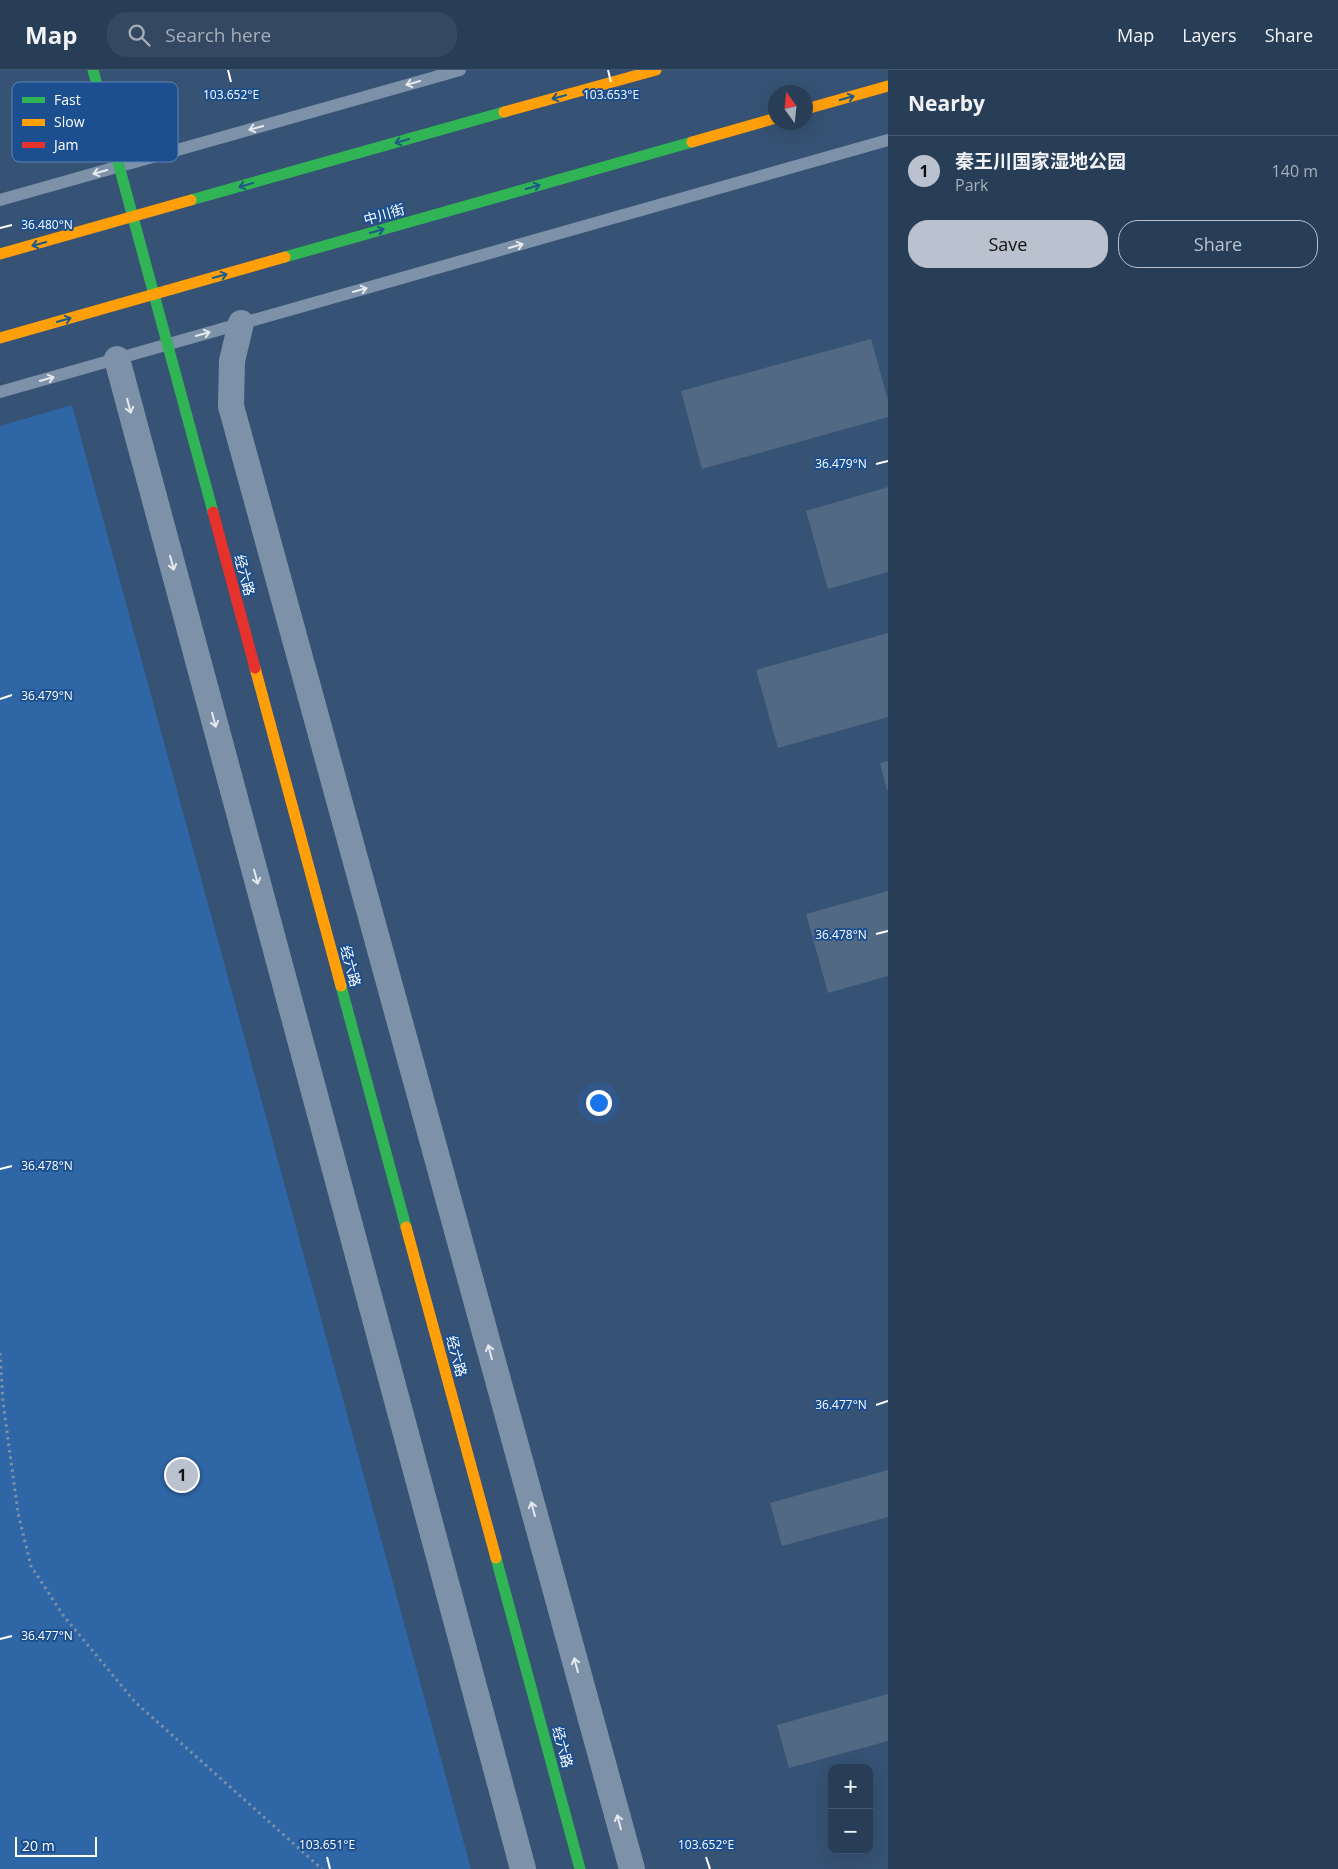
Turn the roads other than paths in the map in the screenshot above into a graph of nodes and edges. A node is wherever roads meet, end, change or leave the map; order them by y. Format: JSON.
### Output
{"nodes":[{"id":1,"x":460,"y":70,"type":"edge"},
{"id":2,"x":656,"y":70,"type":"edge"},
{"id":3,"x":888,"y":86,"type":"edge"},
{"id":4,"x":813,"y":107,"type":"edge"},
{"id":5,"x":768,"y":120,"type":"edge"},
{"id":6,"x":888,"y":140,"type":"edge"},
{"id":7,"x":178,"y":150,"type":"edge"},
{"id":8,"x":118,"y":162,"type":"edge"},
{"id":9,"x":137,"y":162,"type":"edge"},
{"id":10,"x":119,"y":167,"type":"junction"},
{"id":11,"x":0,"y":200,"type":"edge"},
{"id":12,"x":133,"y":217,"type":"junction"},
{"id":13,"x":0,"y":254,"type":"edge"},
{"id":14,"x":154,"y":295,"type":"junction"},
{"id":15,"x":241,"y":324,"type":"junction"},
{"id":16,"x":0,"y":338,"type":"edge"},
{"id":17,"x":167,"y":345,"type":"junction"},
{"id":18,"x":117,"y":359,"type":"junction"},
{"id":19,"x":0,"y":392,"type":"edge"},
{"id":20,"x":523,"y":1869,"type":"edge"},
{"id":21,"x":580,"y":1869,"type":"edge"},
{"id":22,"x":632,"y":1869,"type":"edge"}],
"edges":[{"from":1,"to":7,"type":"lane","one_way":true},
{"from":2,"to":12,"type":"street","one_way":true},
{"from":4,"to":3,"type":"street","one_way":true},
{"from":14,"to":5,"type":"street","name":"中川街","one_way":true},
{"from":15,"to":6,"type":"lane","one_way":true},
{"from":8,"to":10,"type":"street","name":"经六路"},
{"from":9,"to":10,"type":"lane","one_way":true},
{"from":10,"to":11,"type":"lane","one_way":true},
{"from":10,"to":12,"type":"street","name":"经六路"},
{"from":12,"to":13,"type":"street","one_way":true},
{"from":12,"to":14,"type":"street","name":"经六路"},
{"from":16,"to":14,"type":"street","name":"中川街","one_way":true},
{"from":14,"to":17,"type":"street","name":"经六路"},
{"from":17,"to":15,"type":"lane","one_way":true},
{"from":22,"to":15,"type":"street","one_way":true},
{"from":17,"to":18,"type":"lane"},
{"from":17,"to":21,"type":"street","name":"经六路"},
{"from":19,"to":18,"type":"lane","one_way":true},
{"from":18,"to":20,"type":"street","one_way":true}]}
